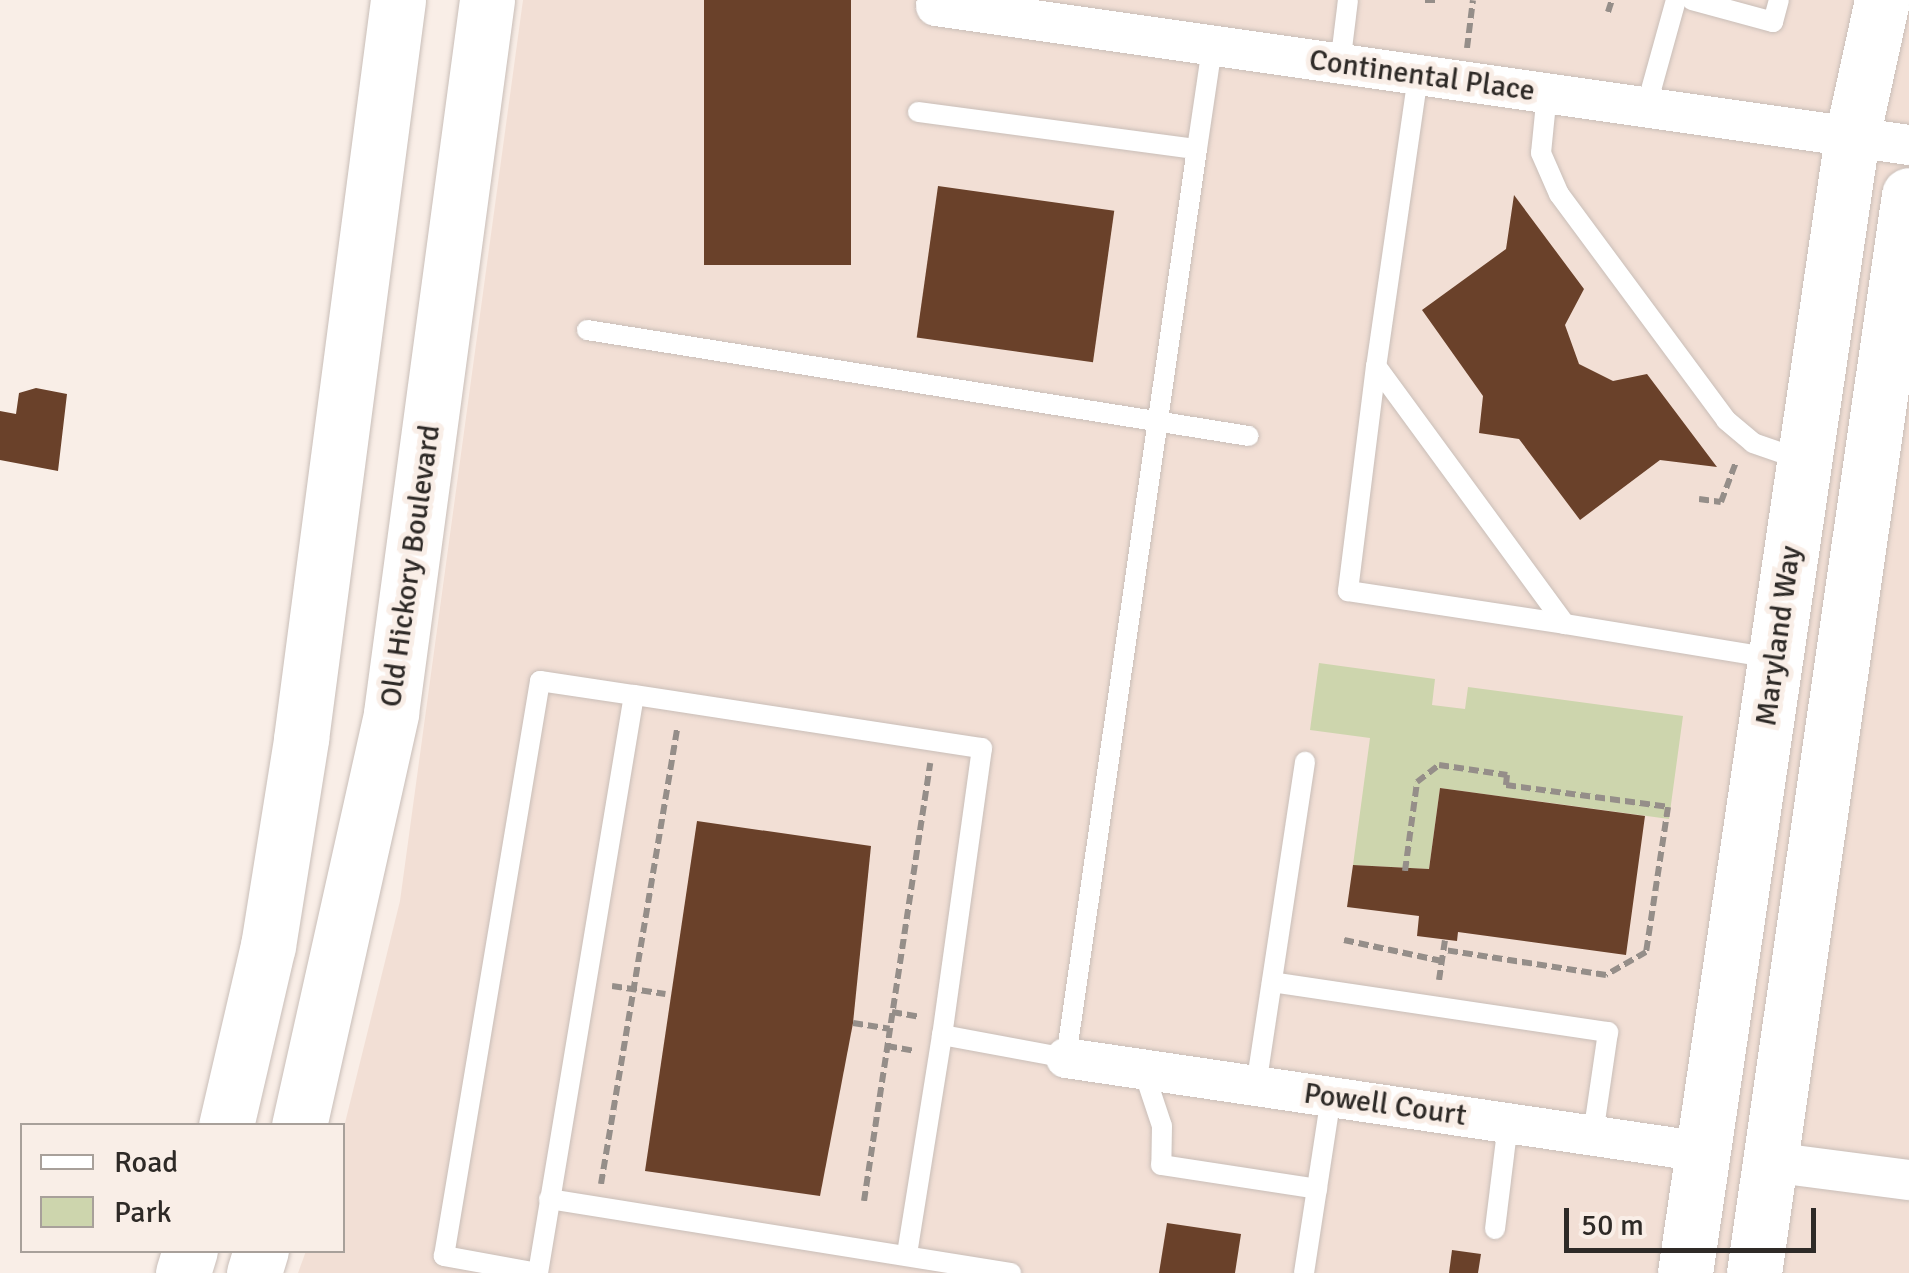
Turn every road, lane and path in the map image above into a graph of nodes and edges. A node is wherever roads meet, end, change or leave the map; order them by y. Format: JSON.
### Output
{"nodes":[{"id":1,"x":398,"y":0,"type":"edge"},
{"id":2,"x":487,"y":0,"type":"edge"},
{"id":3,"x":1348,"y":0,"type":"edge"},
{"id":4,"x":1425,"y":0,"type":"edge"},
{"id":5,"x":1435,"y":0,"type":"edge"},
{"id":6,"x":1474,"y":0,"type":"edge"},
{"id":7,"x":1612,"y":0,"type":"edge"},
{"id":8,"x":1676,"y":0,"type":"edge"},
{"id":9,"x":1692,"y":0,"type":"edge"},
{"id":10,"x":1779,"y":0,"type":"edge"},
{"id":11,"x":1882,"y":0,"type":"edge"},
{"id":12,"x":936,"y":6,"type":"dead end"},
{"id":13,"x":1608,"y":12,"type":"dead end"},
{"id":14,"x":1067,"y":13,"type":"edge"},
{"id":15,"x":1212,"y":47,"type":"junction"},
{"id":16,"x":1340,"y":65,"type":"junction"},
{"id":17,"x":1418,"y":76,"type":"junction"},
{"id":18,"x":1462,"y":82,"type":"junction"},
{"id":19,"x":1547,"y":94,"type":"junction"},
{"id":20,"x":1646,"y":108,"type":"junction"},
{"id":21,"x":918,"y":112,"type":"dead end"},
{"id":22,"x":1852,"y":137,"type":"junction"},
{"id":23,"x":1909,"y":145,"type":"edge"},
{"id":24,"x":1197,"y":149,"type":"junction"},
{"id":25,"x":1909,"y":195,"type":"edge"},
{"id":26,"x":587,"y":330,"type":"dead end"},
{"id":27,"x":1376,"y":366,"type":"junction"},
{"id":28,"x":1158,"y":421,"type":"junction"},
{"id":29,"x":1250,"y":436,"type":"dead end"},
{"id":30,"x":1746,"y":438,"type":"junction"},
{"id":31,"x":1804,"y":460,"type":"junction"},
{"id":32,"x":1699,"y":499,"type":"dead end"},
{"id":33,"x":1565,"y":624,"type":"junction"},
{"id":34,"x":1776,"y":659,"type":"junction"},
{"id":35,"x":634,"y":695,"type":"junction"},
{"id":36,"x":682,"y":702,"type":"junction"},
{"id":37,"x":933,"y":740,"type":"junction"},
{"id":38,"x":1305,"y":762,"type":"dead end"},
{"id":39,"x":1405,"y":871,"type":"dead end"},
{"id":40,"x":1344,"y":940,"type":"dead end"},
{"id":41,"x":1445,"y":940,"type":"dead end"},
{"id":42,"x":1444,"y":950,"type":"junction"},
{"id":43,"x":1442,"y":960,"type":"junction"},
{"id":44,"x":586,"y":981,"type":"junction"},
{"id":45,"x":1272,"y":982,"type":"junction"},
{"id":46,"x":634,"y":989,"type":"junction"},
{"id":47,"x":665,"y":994,"type":"dead end"},
{"id":48,"x":1435,"y":1006,"type":"junction"},
{"id":49,"x":852,"y":1023,"type":"dead end"},
{"id":50,"x":890,"y":1028,"type":"junction"},
{"id":51,"x":942,"y":1035,"type":"junction"},
{"id":52,"x":1066,"y":1058,"type":"junction"},
{"id":53,"x":1143,"y":1069,"type":"junction"},
{"id":54,"x":1256,"y":1086,"type":"junction"},
{"id":55,"x":1331,"y":1097,"type":"junction"},
{"id":56,"x":227,"y":1123,"type":"edge"},
{"id":57,"x":300,"y":1123,"type":"edge"},
{"id":58,"x":1508,"y":1123,"type":"junction"},
{"id":59,"x":1593,"y":1136,"type":"junction"},
{"id":60,"x":1704,"y":1152,"type":"junction"},
{"id":61,"x":1770,"y":1162,"type":"junction"},
{"id":62,"x":1909,"y":1180,"type":"edge"},
{"id":63,"x":1317,"y":1189,"type":"junction"},
{"id":64,"x":549,"y":1199,"type":"junction"},
{"id":65,"x":864,"y":1202,"type":"dead end"},
{"id":66,"x":598,"y":1206,"type":"junction"},
{"id":67,"x":1494,"y":1229,"type":"dead end"},
{"id":68,"x":907,"y":1254,"type":"junction"},
{"id":69,"x":538,"y":1273,"type":"edge"},
{"id":70,"x":1011,"y":1273,"type":"edge"},
{"id":71,"x":1304,"y":1273,"type":"edge"},
{"id":72,"x":1685,"y":1273,"type":"edge"},
{"id":73,"x":1754,"y":1273,"type":"edge"}],
"edges":[{"from":1,"to":56,"type":"main road"},
{"from":2,"to":57,"type":"main road","name":"Old Hickory Boulevard"},
{"from":3,"to":16,"type":"lane"},
{"from":4,"to":5,"type":"path"},
{"from":6,"to":18,"type":"path"},
{"from":7,"to":13,"type":"path"},
{"from":8,"to":20,"type":"lane"},
{"from":9,"to":10,"type":"lane"},
{"from":11,"to":22,"type":"main road","name":"Maryland Way"},
{"from":12,"to":14,"type":"street","name":"Continental Place"},
{"from":14,"to":15,"type":"street","name":"Continental Place"},
{"from":15,"to":16,"type":"street","name":"Continental Place"},
{"from":15,"to":24,"type":"lane"},
{"from":16,"to":17,"type":"street","name":"Continental Place"},
{"from":17,"to":18,"type":"street","name":"Continental Place"},
{"from":17,"to":27,"type":"lane"},
{"from":18,"to":19,"type":"street","name":"Continental Place"},
{"from":19,"to":20,"type":"street","name":"Continental Place"},
{"from":19,"to":30,"type":"lane"},
{"from":20,"to":22,"type":"street","name":"Continental Place"},
{"from":21,"to":24,"type":"lane"},
{"from":22,"to":23,"type":"street","name":"Continental Place"},
{"from":22,"to":31,"type":"main road","name":"Maryland Way"},
{"from":24,"to":28,"type":"lane"},
{"from":25,"to":61,"type":"main road"},
{"from":26,"to":28,"type":"lane"},
{"from":27,"to":33,"type":"lane"},
{"from":27,"to":33,"type":"lane"},
{"from":28,"to":29,"type":"lane"},
{"from":28,"to":52,"type":"lane"},
{"from":30,"to":31,"type":"lane"},
{"from":30,"to":32,"type":"path"},
{"from":31,"to":34,"type":"main road","name":"Maryland Way"},
{"from":33,"to":34,"type":"lane"},
{"from":34,"to":60,"type":"main road","name":"Maryland Way"},
{"from":35,"to":36,"type":"lane"},
{"from":35,"to":44,"type":"lane"},
{"from":35,"to":69,"type":"lane"},
{"from":36,"to":37,"type":"lane"},
{"from":36,"to":46,"type":"path"},
{"from":37,"to":50,"type":"path"},
{"from":37,"to":51,"type":"lane"},
{"from":38,"to":45,"type":"lane"},
{"from":39,"to":42,"type":"path"},
{"from":40,"to":43,"type":"path"},
{"from":41,"to":42,"type":"path"},
{"from":42,"to":43,"type":"path"},
{"from":43,"to":48,"type":"path"},
{"from":44,"to":46,"type":"path"},
{"from":44,"to":64,"type":"lane"},
{"from":45,"to":48,"type":"lane"},
{"from":45,"to":54,"type":"lane"},
{"from":46,"to":47,"type":"path"},
{"from":46,"to":66,"type":"path"},
{"from":48,"to":59,"type":"lane"},
{"from":49,"to":50,"type":"path"},
{"from":50,"to":65,"type":"path"},
{"from":51,"to":52,"type":"lane"},
{"from":51,"to":68,"type":"lane"},
{"from":52,"to":53,"type":"street","name":"Powell Court"},
{"from":53,"to":54,"type":"street","name":"Powell Court"},
{"from":53,"to":63,"type":"lane"},
{"from":54,"to":55,"type":"street","name":"Powell Court"},
{"from":55,"to":58,"type":"street","name":"Powell Court"},
{"from":55,"to":63,"type":"lane"},
{"from":58,"to":59,"type":"street","name":"Powell Court"},
{"from":58,"to":67,"type":"lane"},
{"from":59,"to":60,"type":"street","name":"Powell Court"},
{"from":60,"to":61,"type":"main road"},
{"from":60,"to":72,"type":"main road","name":"Maryland Way"},
{"from":61,"to":62,"type":"street"},
{"from":61,"to":73,"type":"main road"},
{"from":63,"to":71,"type":"lane"},
{"from":64,"to":66,"type":"lane"},
{"from":64,"to":69,"type":"lane"},
{"from":66,"to":68,"type":"lane"},
{"from":68,"to":70,"type":"lane"}]}
